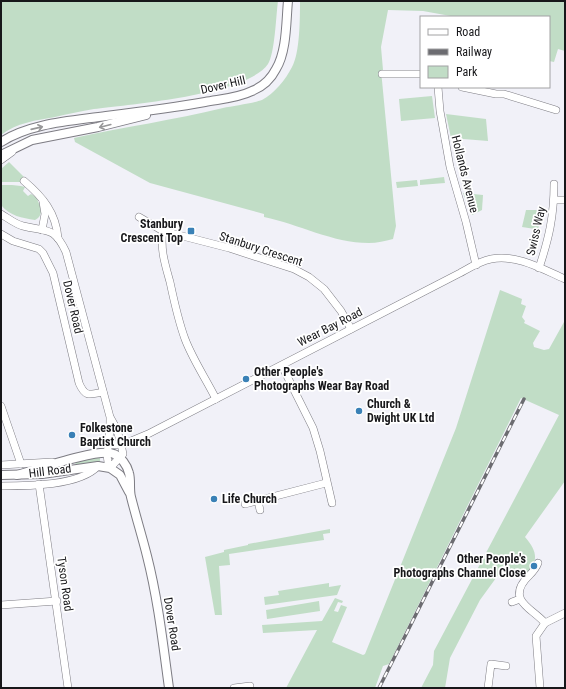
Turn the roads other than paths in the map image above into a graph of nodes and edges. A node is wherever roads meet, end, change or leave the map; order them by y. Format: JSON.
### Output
{"nodes":[{"id":1,"x":288,"y":1,"type":"edge"},
{"id":2,"x":382,"y":74,"type":"dead end"},
{"id":3,"x":420,"y":74,"type":"edge"},
{"id":4,"x":438,"y":88,"type":"edge"},
{"id":5,"x":467,"y":88,"type":"edge"},
{"id":6,"x":169,"y":108,"type":"junction"},
{"id":7,"x":556,"y":110,"type":"dead end"},
{"id":8,"x":1,"y":142,"type":"edge"},
{"id":9,"x":25,"y":143,"type":"junction"},
{"id":10,"x":1,"y":155,"type":"edge"},
{"id":11,"x":1,"y":160,"type":"edge"},
{"id":12,"x":24,"y":181,"type":"dead end"},
{"id":13,"x":554,"y":184,"type":"dead end"},
{"id":14,"x":42,"y":200,"type":"junction"},
{"id":15,"x":554,"y":200,"type":"junction"},
{"id":16,"x":564,"y":200,"type":"dead end"},
{"id":17,"x":1,"y":214,"type":"edge"},
{"id":18,"x":139,"y":217,"type":"dead end"},
{"id":19,"x":42,"y":230,"type":"junction"},
{"id":20,"x":163,"y":231,"type":"junction"},
{"id":21,"x":1,"y":234,"type":"edge"},
{"id":22,"x":58,"y":238,"type":"junction"},
{"id":23,"x":476,"y":264,"type":"junction"},
{"id":24,"x":539,"y":268,"type":"junction"},
{"id":25,"x":565,"y":279,"type":"edge"},
{"id":26,"x":351,"y":329,"type":"junction"},
{"id":27,"x":282,"y":366,"type":"junction"},
{"id":28,"x":103,"y":392,"type":"junction"},
{"id":29,"x":216,"y":399,"type":"junction"},
{"id":30,"x":1,"y":406,"type":"edge"},
{"id":31,"x":110,"y":417,"type":"junction"},
{"id":32,"x":121,"y":445,"type":"junction"},
{"id":33,"x":108,"y":449,"type":"junction"},
{"id":34,"x":120,"y":457,"type":"junction"},
{"id":35,"x":56,"y":462,"type":"junction"},
{"id":36,"x":1,"y":464,"type":"edge"},
{"id":37,"x":21,"y":464,"type":"junction"},
{"id":38,"x":98,"y":466,"type":"junction"},
{"id":39,"x":110,"y":468,"type":"junction"},
{"id":40,"x":1,"y":475,"type":"edge"},
{"id":41,"x":17,"y":475,"type":"junction"},
{"id":42,"x":326,"y":483,"type":"junction"},
{"id":43,"x":40,"y":484,"type":"junction"},
{"id":44,"x":1,"y":486,"type":"edge"},
{"id":45,"x":131,"y":495,"type":"junction"},
{"id":46,"x":258,"y":501,"type":"junction"},
{"id":47,"x":332,"y":503,"type":"dead end"},
{"id":48,"x":245,"y":504,"type":"dead end"},
{"id":49,"x":260,"y":510,"type":"dead end"},
{"id":50,"x":538,"y":563,"type":"dead end"},
{"id":51,"x":520,"y":599,"type":"junction"},
{"id":52,"x":57,"y":601,"type":"junction"},
{"id":53,"x":512,"y":602,"type":"dead end"},
{"id":54,"x":1,"y":604,"type":"edge"},
{"id":55,"x":565,"y":613,"type":"edge"},
{"id":56,"x":545,"y":623,"type":"junction"},
{"id":57,"x":506,"y":666,"type":"dead end"},
{"id":58,"x":250,"y":686,"type":"dead end"},
{"id":59,"x":68,"y":688,"type":"edge"},
{"id":60,"x":169,"y":688,"type":"edge"},
{"id":61,"x":234,"y":688,"type":"edge"},
{"id":62,"x":488,"y":688,"type":"edge"},
{"id":63,"x":540,"y":688,"type":"edge"}],
"edges":[{"from":1,"to":6,"type":"main road","name":"Dover Hill"},
{"from":2,"to":3,"type":"street"},
{"from":4,"to":23,"type":"street","name":"Hollands Avenue"},
{"from":5,"to":7,"type":"street"},
{"from":8,"to":6,"type":"main road","name":"Dover Hill","one_way":true},
{"from":6,"to":9,"type":"main road","name":"Dover Hill","one_way":true},
{"from":9,"to":10,"type":"main road","name":"Dover Hill"},
{"from":9,"to":11,"type":"street"},
{"from":12,"to":14,"type":"street","name":"Dover Road"},
{"from":13,"to":15,"type":"street","name":"Swiss Way"},
{"from":14,"to":19,"type":"street"},
{"from":14,"to":22,"type":"street","name":"Dover Road"},
{"from":15,"to":16,"type":"street","name":"Swiss Way"},
{"from":15,"to":24,"type":"street","name":"Swiss Way"},
{"from":17,"to":19,"type":"street"},
{"from":18,"to":20,"type":"street","name":"Stanbury Crescent"},
{"from":19,"to":22,"type":"street"},
{"from":20,"to":26,"type":"street","name":"Stanbury Crescent"},
{"from":20,"to":29,"type":"street"},
{"from":21,"to":28,"type":"street","name":"Dover Road"},
{"from":22,"to":28,"type":"street","name":"Dover Road"},
{"from":23,"to":24,"type":"street","name":"Wear Bay Road"},
{"from":23,"to":26,"type":"street","name":"Wear Bay Road"},
{"from":24,"to":25,"type":"street","name":"Wear Bay Road"},
{"from":26,"to":27,"type":"street","name":"Wear Bay Road"},
{"from":27,"to":29,"type":"street","name":"Wear Bay Road"},
{"from":27,"to":42,"type":"street"},
{"from":28,"to":31,"type":"street","name":"Dover Road"},
{"from":29,"to":32,"type":"street","name":"Wear Bay Road"},
{"from":30,"to":37,"type":"street"},
{"from":31,"to":32,"type":"street","name":"Dover Road"},
{"from":31,"to":33,"type":"street","name":"Dover Road"},
{"from":32,"to":33,"type":"street","name":"Wear Bay Road"},
{"from":32,"to":34,"type":"street","name":"Dover Road"},
{"from":33,"to":34,"type":"main road"},
{"from":33,"to":35,"type":"main road"},
{"from":33,"to":39,"type":"street","name":"Dover Road"},
{"from":34,"to":39,"type":"street"},
{"from":34,"to":45,"type":"main road"},
{"from":35,"to":37,"type":"street","name":"Hill Road"},
{"from":35,"to":41,"type":"main road"},
{"from":36,"to":37,"type":"street","name":"Hill Road"},
{"from":38,"to":39,"type":"main road"},
{"from":38,"to":41,"type":"main road"},
{"from":38,"to":43,"type":"street","name":"Hill Road"},
{"from":39,"to":45,"type":"main road"},
{"from":40,"to":41,"type":"main road"},
{"from":42,"to":46,"type":"street"},
{"from":42,"to":47,"type":"street"},
{"from":43,"to":44,"type":"street","name":"Hill Road"},
{"from":43,"to":52,"type":"street","name":"Tyson Road"},
{"from":45,"to":60,"type":"main road","name":"Dover Road"},
{"from":46,"to":48,"type":"street"},
{"from":46,"to":49,"type":"street"},
{"from":50,"to":51,"type":"street"},
{"from":51,"to":53,"type":"street"},
{"from":51,"to":56,"type":"street"},
{"from":52,"to":54,"type":"street"},
{"from":52,"to":59,"type":"street","name":"Tyson Road"},
{"from":55,"to":56,"type":"street"},
{"from":56,"to":63,"type":"street"},
{"from":57,"to":62,"type":"street"},
{"from":58,"to":61,"type":"street"}]}
